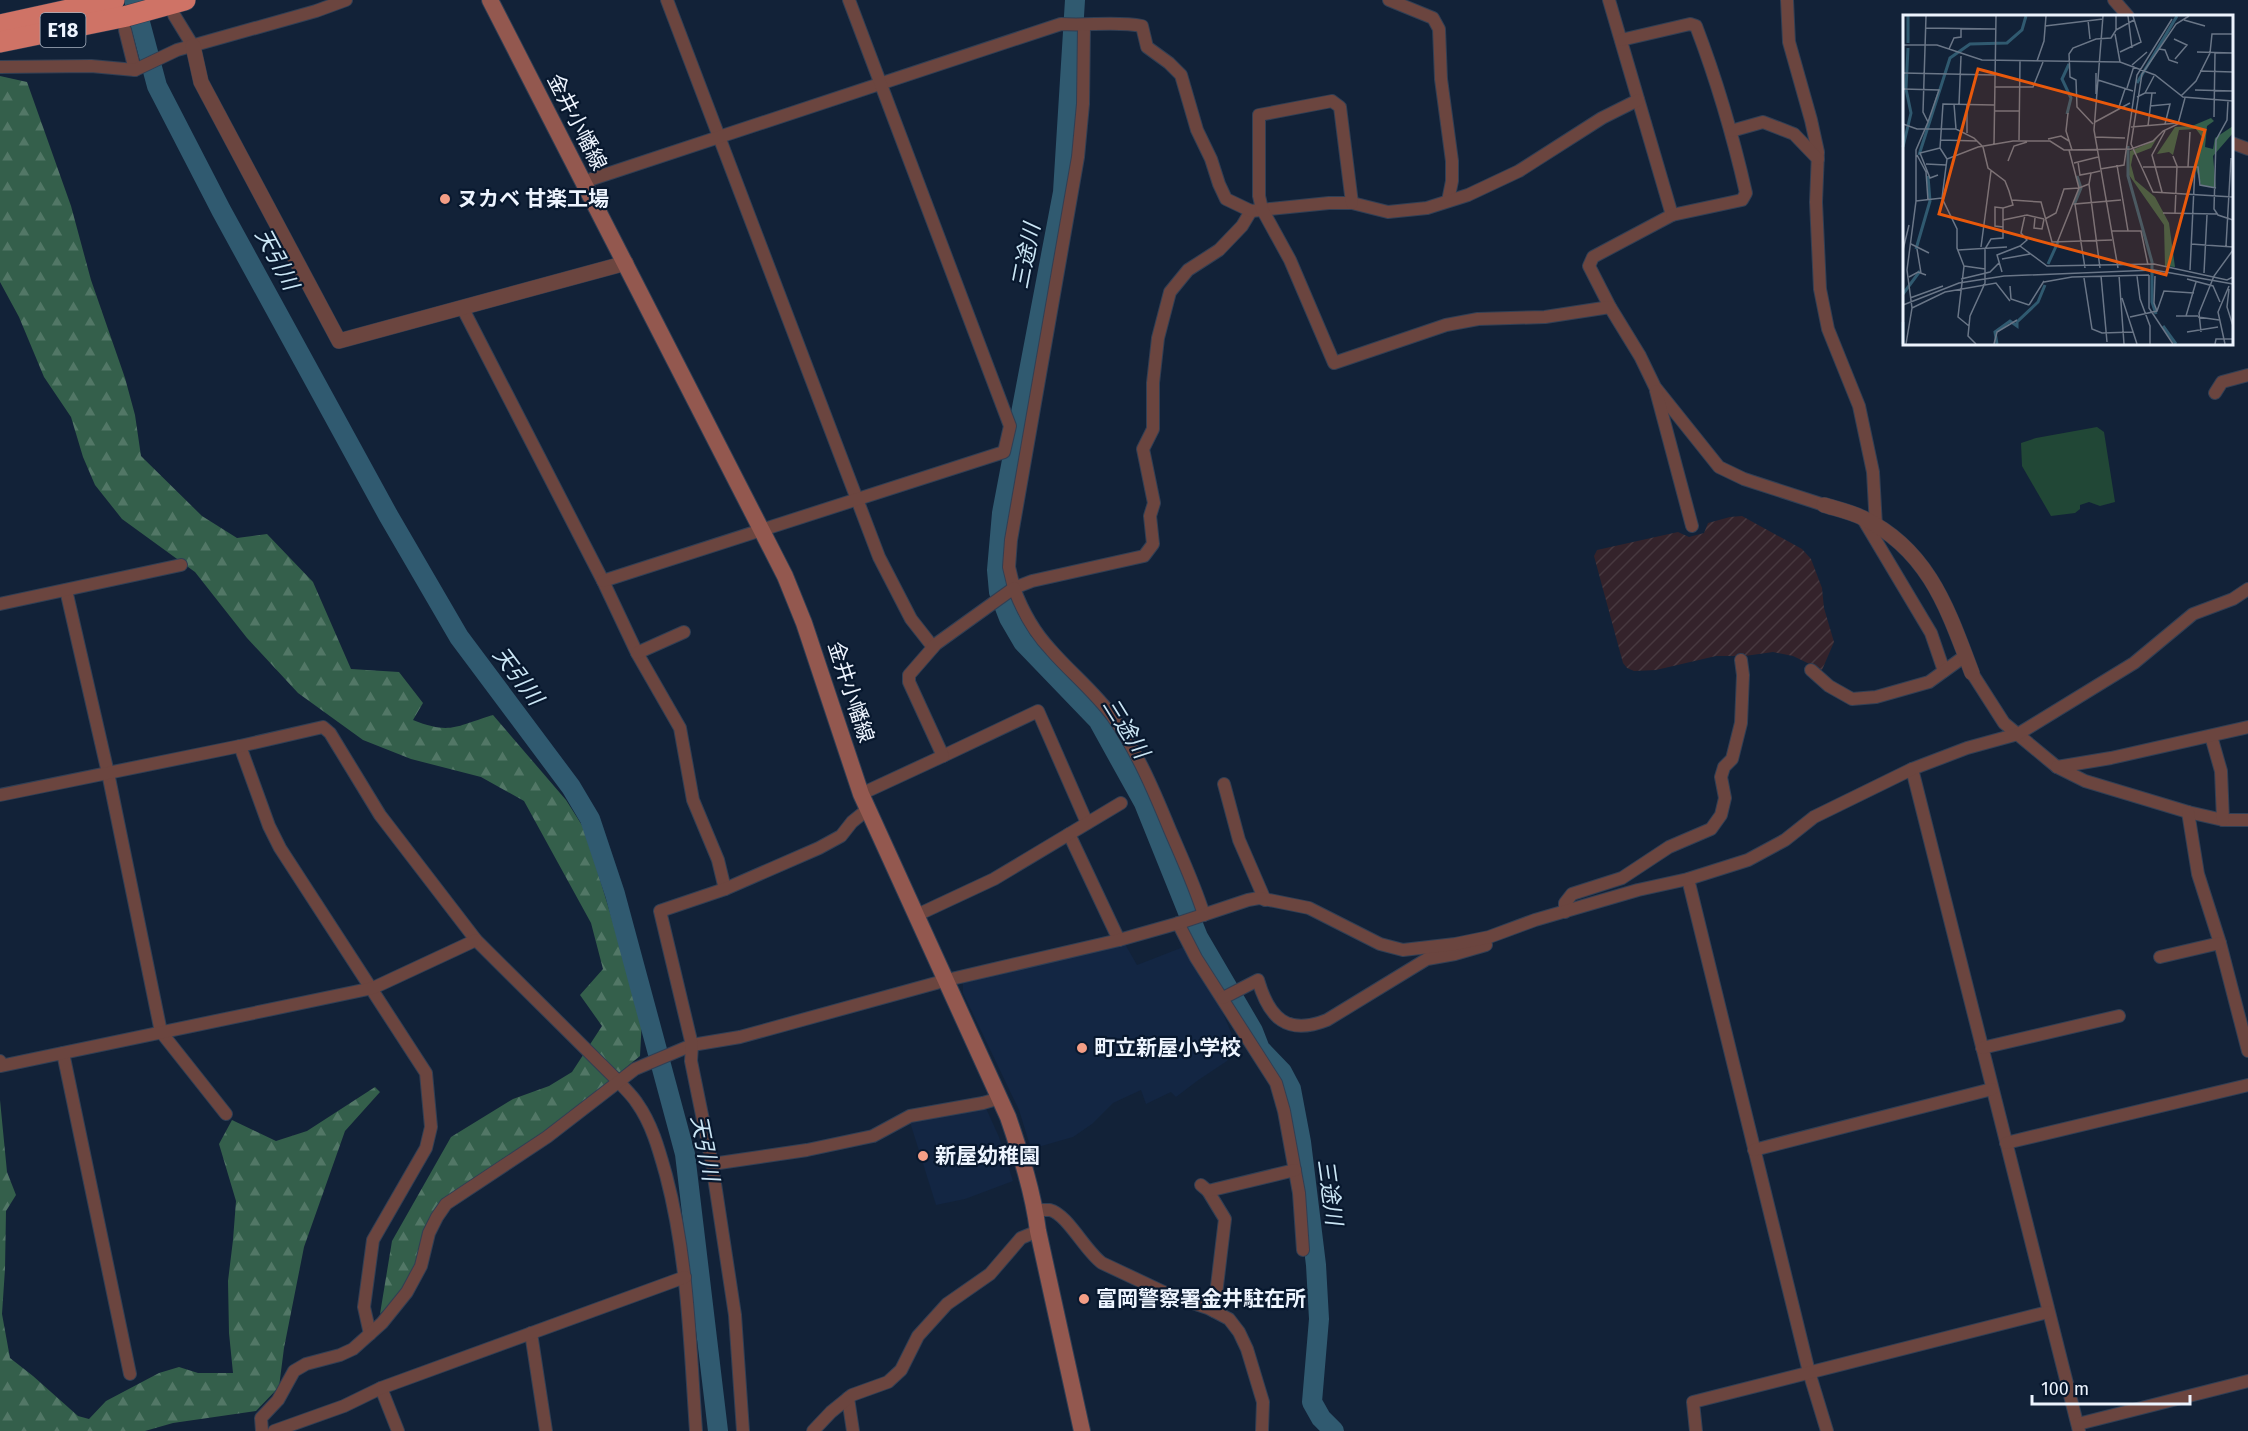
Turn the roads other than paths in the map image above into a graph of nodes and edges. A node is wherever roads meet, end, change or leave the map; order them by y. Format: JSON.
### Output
{"nodes":[{"id":1,"x":307,"y":0,"type":"edge"},
{"id":2,"x":346,"y":0,"type":"edge"},
{"id":3,"x":490,"y":0,"type":"edge"},
{"id":4,"x":667,"y":0,"type":"edge"},
{"id":5,"x":849,"y":0,"type":"edge"},
{"id":6,"x":1389,"y":0,"type":"edge"},
{"id":7,"x":1610,"y":0,"type":"edge"},
{"id":8,"x":1787,"y":0,"type":"edge"},
{"id":9,"x":2114,"y":0,"type":"edge"},
{"id":10,"x":174,"y":7,"type":"edge"},
{"id":11,"x":316,"y":11,"type":"junction"},
{"id":12,"x":122,"y":15,"type":"edge"},
{"id":13,"x":2127,"y":15,"type":"edge"},
{"id":14,"x":0,"y":25,"type":"edge"},
{"id":15,"x":1084,"y":26,"type":"junction"},
{"id":16,"x":1621,"y":40,"type":"junction"},
{"id":17,"x":0,"y":42,"type":"edge"},
{"id":18,"x":193,"y":46,"type":"junction"},
{"id":19,"x":0,"y":67,"type":"edge"},
{"id":20,"x":135,"y":70,"type":"junction"},
{"id":21,"x":881,"y":84,"type":"junction"},
{"id":22,"x":1638,"y":100,"type":"junction"},
{"id":23,"x":1731,"y":131,"type":"junction"},
{"id":24,"x":720,"y":138,"type":"junction"},
{"id":25,"x":2233,"y":143,"type":"edge"},
{"id":26,"x":2248,"y":149,"type":"edge"},
{"id":27,"x":1818,"y":159,"type":"junction"},
{"id":28,"x":583,"y":182,"type":"junction"},
{"id":29,"x":1448,"y":201,"type":"junction"},
{"id":30,"x":1352,"y":203,"type":"junction"},
{"id":31,"x":1256,"y":210,"type":"junction"},
{"id":32,"x":1672,"y":215,"type":"junction"},
{"id":33,"x":626,"y":263,"type":"junction"},
{"id":34,"x":462,"y":306,"type":"junction"},
{"id":35,"x":1610,"y":307,"type":"junction"},
{"id":36,"x":2248,"y":375,"type":"edge"},
{"id":37,"x":1655,"y":387,"type":"junction"},
{"id":38,"x":2215,"y":393,"type":"dead end"},
{"id":39,"x":856,"y":499,"type":"junction"},
{"id":40,"x":1824,"y":505,"type":"joint"},
{"id":41,"x":1862,"y":517,"type":"junction"},
{"id":42,"x":1692,"y":526,"type":"dead end"},
{"id":43,"x":1876,"y":526,"type":"junction"},
{"id":44,"x":762,"y":531,"type":"junction"},
{"id":45,"x":181,"y":565,"type":"dead end"},
{"id":46,"x":603,"y":581,"type":"junction"},
{"id":47,"x":1014,"y":588,"type":"junction"},
{"id":48,"x":2248,"y":589,"type":"edge"},
{"id":49,"x":66,"y":590,"type":"junction"},
{"id":50,"x":0,"y":604,"type":"edge"},
{"id":51,"x":684,"y":632,"type":"dead end"},
{"id":52,"x":933,"y":647,"type":"junction"},
{"id":53,"x":637,"y":653,"type":"junction"},
{"id":54,"x":1965,"y":656,"type":"junction"},
{"id":55,"x":1741,"y":660,"type":"dead end"},
{"id":56,"x":1811,"y":670,"type":"dead end"},
{"id":57,"x":1944,"y":671,"type":"junction"},
{"id":58,"x":1972,"y":673,"type":"joint"},
{"id":59,"x":2248,"y":727,"type":"edge"},
{"id":60,"x":2018,"y":734,"type":"junction"},
{"id":61,"x":2211,"y":736,"type":"junction"},
{"id":62,"x":240,"y":746,"type":"junction"},
{"id":63,"x":943,"y":756,"type":"junction"},
{"id":64,"x":2057,"y":767,"type":"junction"},
{"id":65,"x":1912,"y":770,"type":"junction"},
{"id":66,"x":108,"y":773,"type":"junction"},
{"id":67,"x":1224,"y":784,"type":"dead end"},
{"id":68,"x":0,"y":795,"type":"edge"},
{"id":69,"x":865,"y":802,"type":"junction"},
{"id":70,"x":1121,"y":802,"type":"dead end"},
{"id":71,"x":2188,"y":813,"type":"junction"},
{"id":72,"x":2223,"y":820,"type":"junction"},
{"id":73,"x":2248,"y":820,"type":"edge"},
{"id":74,"x":1087,"y":823,"type":"junction"},
{"id":75,"x":1069,"y":834,"type":"junction"},
{"id":76,"x":1688,"y":879,"type":"junction"},
{"id":77,"x":725,"y":889,"type":"junction"},
{"id":78,"x":1265,"y":900,"type":"junction"},
{"id":79,"x":1565,"y":912,"type":"junction"},
{"id":80,"x":917,"y":915,"type":"junction"},
{"id":81,"x":1203,"y":915,"type":"junction"},
{"id":82,"x":1178,"y":923,"type":"junction"},
{"id":83,"x":1539,"y":927,"type":"dead end"},
{"id":84,"x":476,"y":940,"type":"junction"},
{"id":85,"x":1119,"y":940,"type":"junction"},
{"id":86,"x":2220,"y":943,"type":"junction"},
{"id":87,"x":2160,"y":957,"type":"dead end"},
{"id":88,"x":947,"y":980,"type":"junction"},
{"id":89,"x":373,"y":988,"type":"junction"},
{"id":90,"x":1223,"y":998,"type":"junction"},
{"id":91,"x":2119,"y":1016,"type":"dead end"},
{"id":92,"x":162,"y":1032,"type":"junction"},
{"id":93,"x":692,"y":1045,"type":"junction"},
{"id":94,"x":1982,"y":1048,"type":"junction"},
{"id":95,"x":2248,"y":1052,"type":"edge"},
{"id":96,"x":63,"y":1053,"type":"junction"},
{"id":97,"x":0,"y":1061,"type":"edge"},
{"id":98,"x":0,"y":1066,"type":"edge"},
{"id":99,"x":619,"y":1082,"type":"junction"},
{"id":100,"x":2248,"y":1085,"type":"edge"},
{"id":101,"x":1992,"y":1089,"type":"junction"},
{"id":102,"x":1000,"y":1098,"type":"junction"},
{"id":103,"x":226,"y":1114,"type":"dead end"},
{"id":104,"x":2006,"y":1143,"type":"junction"},
{"id":105,"x":1754,"y":1150,"type":"junction"},
{"id":106,"x":712,"y":1164,"type":"junction"},
{"id":107,"x":1295,"y":1170,"type":"junction"},
{"id":108,"x":1035,"y":1210,"type":"junction"},
{"id":109,"x":1038,"y":1231,"type":"junction"},
{"id":110,"x":1303,"y":1250,"type":"dead end"},
{"id":111,"x":685,"y":1277,"type":"junction"},
{"id":112,"x":1214,"y":1311,"type":"junction"},
{"id":113,"x":2048,"y":1312,"type":"junction"},
{"id":114,"x":531,"y":1333,"type":"junction"},
{"id":115,"x":370,"y":1334,"type":"junction"},
{"id":116,"x":1809,"y":1372,"type":"junction"},
{"id":117,"x":130,"y":1374,"type":"dead end"},
{"id":118,"x":2248,"y":1381,"type":"edge"},
{"id":119,"x":381,"y":1388,"type":"junction"},
{"id":120,"x":849,"y":1398,"type":"junction"},
{"id":121,"x":2079,"y":1427,"type":"edge"},
{"id":122,"x":262,"y":1431,"type":"edge"},
{"id":123,"x":274,"y":1431,"type":"edge"},
{"id":124,"x":399,"y":1431,"type":"edge"},
{"id":125,"x":546,"y":1431,"type":"edge"},
{"id":126,"x":696,"y":1431,"type":"edge"},
{"id":127,"x":743,"y":1431,"type":"edge"},
{"id":128,"x":813,"y":1431,"type":"edge"},
{"id":129,"x":853,"y":1431,"type":"edge"},
{"id":130,"x":1082,"y":1431,"type":"edge"},
{"id":131,"x":1262,"y":1431,"type":"edge"},
{"id":132,"x":1696,"y":1431,"type":"edge"},
{"id":133,"x":1827,"y":1431,"type":"edge"}],
"edges":[{"from":1,"to":11,"type":"street"},
{"from":2,"to":11,"type":"street"},
{"from":3,"to":28,"type":"main road","name":"金井小幡線"},
{"from":4,"to":24,"type":"street"},
{"from":5,"to":21,"type":"street"},
{"from":6,"to":29,"type":"street"},
{"from":7,"to":16,"type":"street"},
{"from":8,"to":27,"type":"street"},
{"from":9,"to":13,"type":"street"},
{"from":10,"to":12,"type":"highway","number":"E18"},
{"from":10,"to":18,"type":"street"},
{"from":11,"to":18,"type":"street"},
{"from":12,"to":14,"type":"highway","number":"E18"},
{"from":12,"to":17,"type":"highway","number":"E18"},
{"from":12,"to":20,"type":"street"},
{"from":15,"to":21,"type":"street"},
{"from":15,"to":31,"type":"street"},
{"from":15,"to":47,"type":"street"},
{"from":16,"to":22,"type":"street"},
{"from":16,"to":23,"type":"street"},
{"from":18,"to":20,"type":"street"},
{"from":18,"to":34,"type":"street"},
{"from":19,"to":20,"type":"street"},
{"from":21,"to":24,"type":"street"},
{"from":21,"to":39,"type":"street"},
{"from":22,"to":29,"type":"street"},
{"from":22,"to":32,"type":"street"},
{"from":23,"to":27,"type":"street"},
{"from":23,"to":32,"type":"street"},
{"from":24,"to":28,"type":"street"},
{"from":24,"to":39,"type":"street"},
{"from":25,"to":26,"type":"street"},
{"from":27,"to":43,"type":"street"},
{"from":28,"to":33,"type":"main road","name":"金井小幡線"},
{"from":29,"to":30,"type":"street"},
{"from":30,"to":31,"type":"street"},
{"from":30,"to":31,"type":"street"},
{"from":31,"to":35,"type":"street"},
{"from":31,"to":47,"type":"street"},
{"from":32,"to":35,"type":"street"},
{"from":33,"to":34,"type":"street"},
{"from":33,"to":44,"type":"main road","name":"金井小幡線"},
{"from":34,"to":46,"type":"street"},
{"from":35,"to":37,"type":"street"},
{"from":36,"to":38,"type":"street"},
{"from":37,"to":40,"type":"street"},
{"from":37,"to":42,"type":"street"},
{"from":39,"to":44,"type":"street"},
{"from":39,"to":52,"type":"street"},
{"from":40,"to":41,"type":"street"},
{"from":41,"to":43,"type":"street"},
{"from":41,"to":57,"type":"street"},
{"from":43,"to":54,"type":"street"},
{"from":44,"to":46,"type":"street"},
{"from":44,"to":69,"type":"main road","name":"金井小幡線"},
{"from":45,"to":49,"type":"street"},
{"from":46,"to":53,"type":"street"},
{"from":47,"to":52,"type":"street"},
{"from":47,"to":81,"type":"street"},
{"from":48,"to":60,"type":"street"},
{"from":49,"to":50,"type":"street"},
{"from":49,"to":66,"type":"street"},
{"from":51,"to":53,"type":"street"},
{"from":52,"to":63,"type":"street"},
{"from":53,"to":77,"type":"street"},
{"from":54,"to":57,"type":"street"},
{"from":54,"to":58,"type":"street"},
{"from":55,"to":79,"type":"street"},
{"from":56,"to":57,"type":"street"},
{"from":58,"to":60,"type":"street"},
{"from":59,"to":61,"type":"street"},
{"from":60,"to":64,"type":"street"},
{"from":60,"to":65,"type":"street"},
{"from":61,"to":64,"type":"street"},
{"from":61,"to":72,"type":"street"},
{"from":62,"to":66,"type":"street"},
{"from":62,"to":84,"type":"street"},
{"from":62,"to":89,"type":"street"},
{"from":63,"to":69,"type":"street"},
{"from":63,"to":74,"type":"street"},
{"from":64,"to":71,"type":"street"},
{"from":65,"to":76,"type":"street"},
{"from":65,"to":94,"type":"street"},
{"from":66,"to":68,"type":"street"},
{"from":66,"to":92,"type":"street"},
{"from":67,"to":78,"type":"street"},
{"from":69,"to":77,"type":"street"},
{"from":69,"to":80,"type":"main road","name":"金井小幡線"},
{"from":70,"to":74,"type":"street"},
{"from":71,"to":72,"type":"street"},
{"from":71,"to":86,"type":"street"},
{"from":72,"to":73,"type":"street"},
{"from":74,"to":75,"type":"street"},
{"from":75,"to":80,"type":"street"},
{"from":75,"to":85,"type":"street"},
{"from":76,"to":79,"type":"street"},
{"from":76,"to":105,"type":"street"},
{"from":77,"to":93,"type":"street"},
{"from":78,"to":79,"type":"street"},
{"from":78,"to":81,"type":"street"},
{"from":80,"to":88,"type":"main road","name":"金井小幡線"},
{"from":81,"to":82,"type":"street"},
{"from":82,"to":85,"type":"street"},
{"from":82,"to":90,"type":"street"},
{"from":83,"to":90,"type":"street"},
{"from":84,"to":89,"type":"street"},
{"from":84,"to":99,"type":"street"},
{"from":85,"to":88,"type":"street"},
{"from":86,"to":87,"type":"street"},
{"from":86,"to":95,"type":"street"},
{"from":88,"to":93,"type":"street"},
{"from":88,"to":102,"type":"main road","name":"金井小幡線"},
{"from":89,"to":92,"type":"street"},
{"from":89,"to":115,"type":"street"},
{"from":90,"to":107,"type":"street"},
{"from":91,"to":94,"type":"street"},
{"from":92,"to":96,"type":"street"},
{"from":92,"to":103,"type":"street"},
{"from":93,"to":99,"type":"street"},
{"from":93,"to":106,"type":"street"},
{"from":94,"to":101,"type":"street"},
{"from":96,"to":98,"type":"street"},
{"from":96,"to":117,"type":"street"},
{"from":97,"to":98,"type":"street"},
{"from":99,"to":111,"type":"street"},
{"from":99,"to":115,"type":"street"},
{"from":100,"to":104,"type":"street"},
{"from":101,"to":104,"type":"street"},
{"from":101,"to":105,"type":"street"},
{"from":102,"to":106,"type":"street"},
{"from":102,"to":108,"type":"main road","name":"金井小幡線"},
{"from":104,"to":113,"type":"street"},
{"from":105,"to":116,"type":"street"},
{"from":106,"to":127,"type":"street"},
{"from":107,"to":110,"type":"street"},
{"from":107,"to":112,"type":"street"},
{"from":108,"to":109,"type":"main road","name":"金井小幡線"},
{"from":108,"to":112,"type":"street"},
{"from":109,"to":120,"type":"street"},
{"from":109,"to":130,"type":"main road","name":"金井小幡線"},
{"from":111,"to":114,"type":"street"},
{"from":111,"to":126,"type":"street"},
{"from":112,"to":131,"type":"street"},
{"from":113,"to":116,"type":"street"},
{"from":113,"to":121,"type":"street"},
{"from":114,"to":119,"type":"street"},
{"from":114,"to":125,"type":"street"},
{"from":115,"to":122,"type":"street"},
{"from":116,"to":132,"type":"street"},
{"from":116,"to":133,"type":"street"},
{"from":118,"to":121,"type":"street"},
{"from":119,"to":123,"type":"street"},
{"from":119,"to":124,"type":"street"},
{"from":120,"to":128,"type":"street"},
{"from":120,"to":129,"type":"street"}]}
